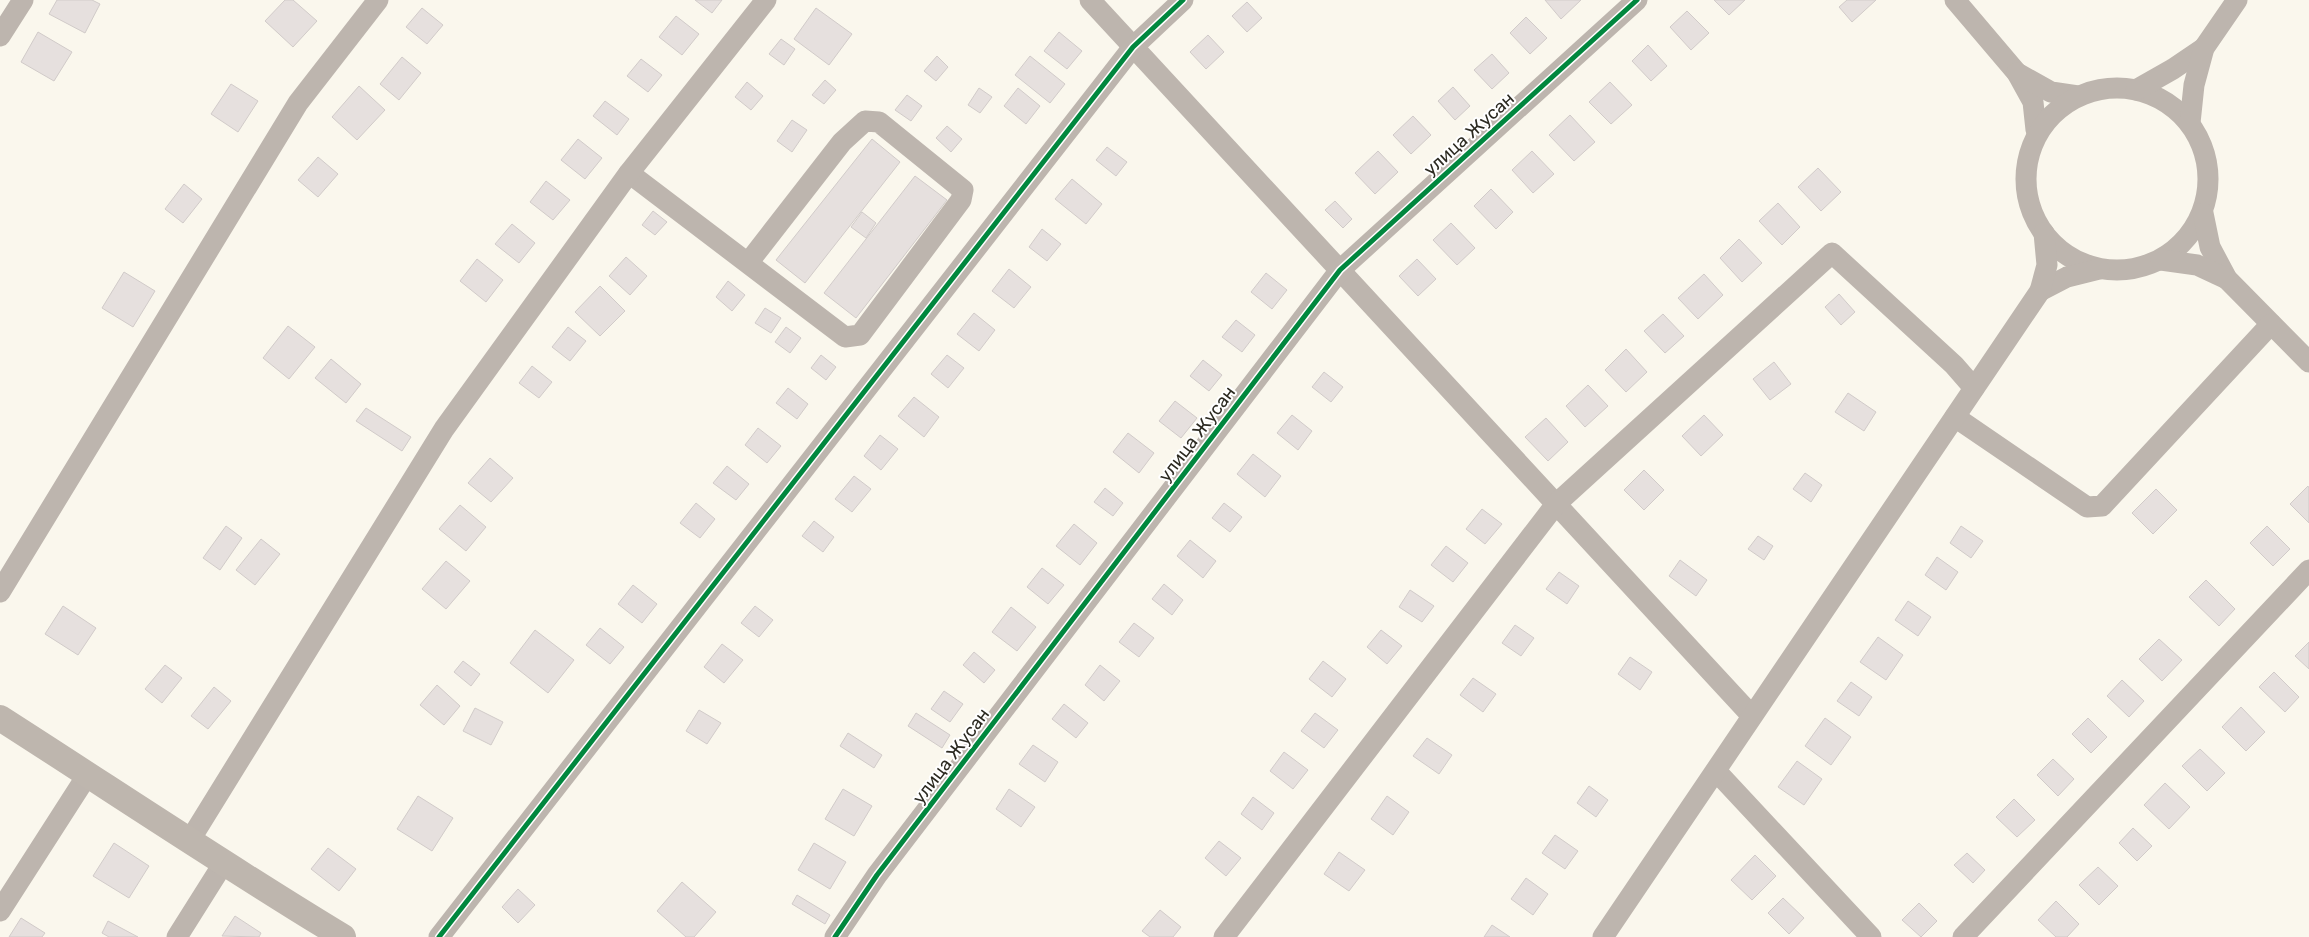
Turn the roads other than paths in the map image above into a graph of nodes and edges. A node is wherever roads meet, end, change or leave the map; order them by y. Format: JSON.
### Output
{"nodes":[{"id":1,"x":23,"y":0,"type":"edge"},
{"id":2,"x":378,"y":0,"type":"edge"},
{"id":3,"x":766,"y":0,"type":"edge"},
{"id":4,"x":1090,"y":0,"type":"edge"},
{"id":5,"x":1183,"y":0,"type":"edge"},
{"id":6,"x":1637,"y":0,"type":"edge"},
{"id":7,"x":1955,"y":0,"type":"edge"},
{"id":8,"x":2237,"y":0,"type":"edge"},
{"id":9,"x":0,"y":36,"type":"edge"},
{"id":10,"x":1133,"y":47,"type":"junction"},
{"id":11,"x":2204,"y":48,"type":"junction"},
{"id":12,"x":2017,"y":73,"type":"junction"},
{"id":13,"x":2136,"y":90,"type":"junction"},
{"id":14,"x":2078,"y":96,"type":"junction"},
{"id":15,"x":2190,"y":122,"type":"junction"},
{"id":16,"x":2036,"y":130,"type":"junction"},
{"id":17,"x":629,"y":173,"type":"junction"},
{"id":18,"x":2203,"y":213,"type":"junction"},
{"id":19,"x":2044,"y":233,"type":"junction"},
{"id":20,"x":2161,"y":260,"type":"junction"},
{"id":21,"x":748,"y":263,"type":"junction"},
{"id":22,"x":2098,"y":269,"type":"junction"},
{"id":23,"x":1340,"y":270,"type":"junction"},
{"id":24,"x":2227,"y":279,"type":"junction"},
{"id":25,"x":2040,"y":291,"type":"junction"},
{"id":26,"x":2271,"y":324,"type":"junction"},
{"id":27,"x":2309,"y":362,"type":"edge"},
{"id":28,"x":1974,"y":388,"type":"junction"},
{"id":29,"x":1955,"y":417,"type":"junction"},
{"id":30,"x":1556,"y":504,"type":"junction"},
{"id":31,"x":2309,"y":570,"type":"edge"},
{"id":32,"x":0,"y":592,"type":"edge"},
{"id":33,"x":1752,"y":716,"type":"junction"},
{"id":34,"x":0,"y":718,"type":"edge"},
{"id":35,"x":1716,"y":771,"type":"junction"},
{"id":36,"x":88,"y":774,"type":"junction"},
{"id":37,"x":190,"y":840,"type":"junction"},
{"id":38,"x":223,"y":864,"type":"junction"},
{"id":39,"x":0,"y":911,"type":"edge"},
{"id":40,"x":177,"y":937,"type":"edge"},
{"id":41,"x":343,"y":937,"type":"edge"},
{"id":42,"x":439,"y":937,"type":"edge"},
{"id":43,"x":835,"y":937,"type":"edge"},
{"id":44,"x":1224,"y":937,"type":"edge"},
{"id":45,"x":1603,"y":937,"type":"edge"},
{"id":46,"x":1871,"y":937,"type":"edge"},
{"id":47,"x":1963,"y":937,"type":"edge"}],
"edges":[{"from":1,"to":9,"type":"street"},
{"from":2,"to":32,"type":"street"},
{"from":3,"to":17,"type":"street"},
{"from":4,"to":10,"type":"street"},
{"from":5,"to":10,"type":"street"},
{"from":6,"to":23,"type":"street","name":"улица Жусан"},
{"from":7,"to":12,"type":"street"},
{"from":8,"to":11,"type":"street"},
{"from":10,"to":23,"type":"street"},
{"from":10,"to":42,"type":"street"},
{"from":11,"to":13,"type":"street"},
{"from":11,"to":15,"type":"street"},
{"from":12,"to":14,"type":"street"},
{"from":12,"to":16,"type":"street"},
{"from":13,"to":14,"type":"street"},
{"from":13,"to":15,"type":"street"},
{"from":14,"to":16,"type":"street"},
{"from":15,"to":18,"type":"street"},
{"from":16,"to":19,"type":"street"},
{"from":17,"to":21,"type":"street"},
{"from":17,"to":37,"type":"street"},
{"from":18,"to":20,"type":"street"},
{"from":18,"to":24,"type":"street"},
{"from":19,"to":22,"type":"street"},
{"from":19,"to":25,"type":"street"},
{"from":20,"to":22,"type":"street"},
{"from":20,"to":24,"type":"street"},
{"from":21,"to":21,"type":"street"},
{"from":22,"to":25,"type":"street"},
{"from":23,"to":30,"type":"street"},
{"from":23,"to":43,"type":"street","name":"улица Жусан"},
{"from":24,"to":26,"type":"street"},
{"from":25,"to":28,"type":"street"},
{"from":26,"to":27,"type":"street"},
{"from":26,"to":29,"type":"street"},
{"from":28,"to":29,"type":"street"},
{"from":28,"to":30,"type":"street"},
{"from":29,"to":33,"type":"street"},
{"from":30,"to":33,"type":"street"},
{"from":30,"to":44,"type":"street"},
{"from":31,"to":47,"type":"street"},
{"from":33,"to":35,"type":"street"},
{"from":34,"to":36,"type":"main road"},
{"from":35,"to":45,"type":"street"},
{"from":35,"to":46,"type":"street"},
{"from":36,"to":37,"type":"main road"},
{"from":36,"to":39,"type":"street"},
{"from":37,"to":38,"type":"main road"},
{"from":38,"to":40,"type":"street"},
{"from":38,"to":41,"type":"main road"}]}
